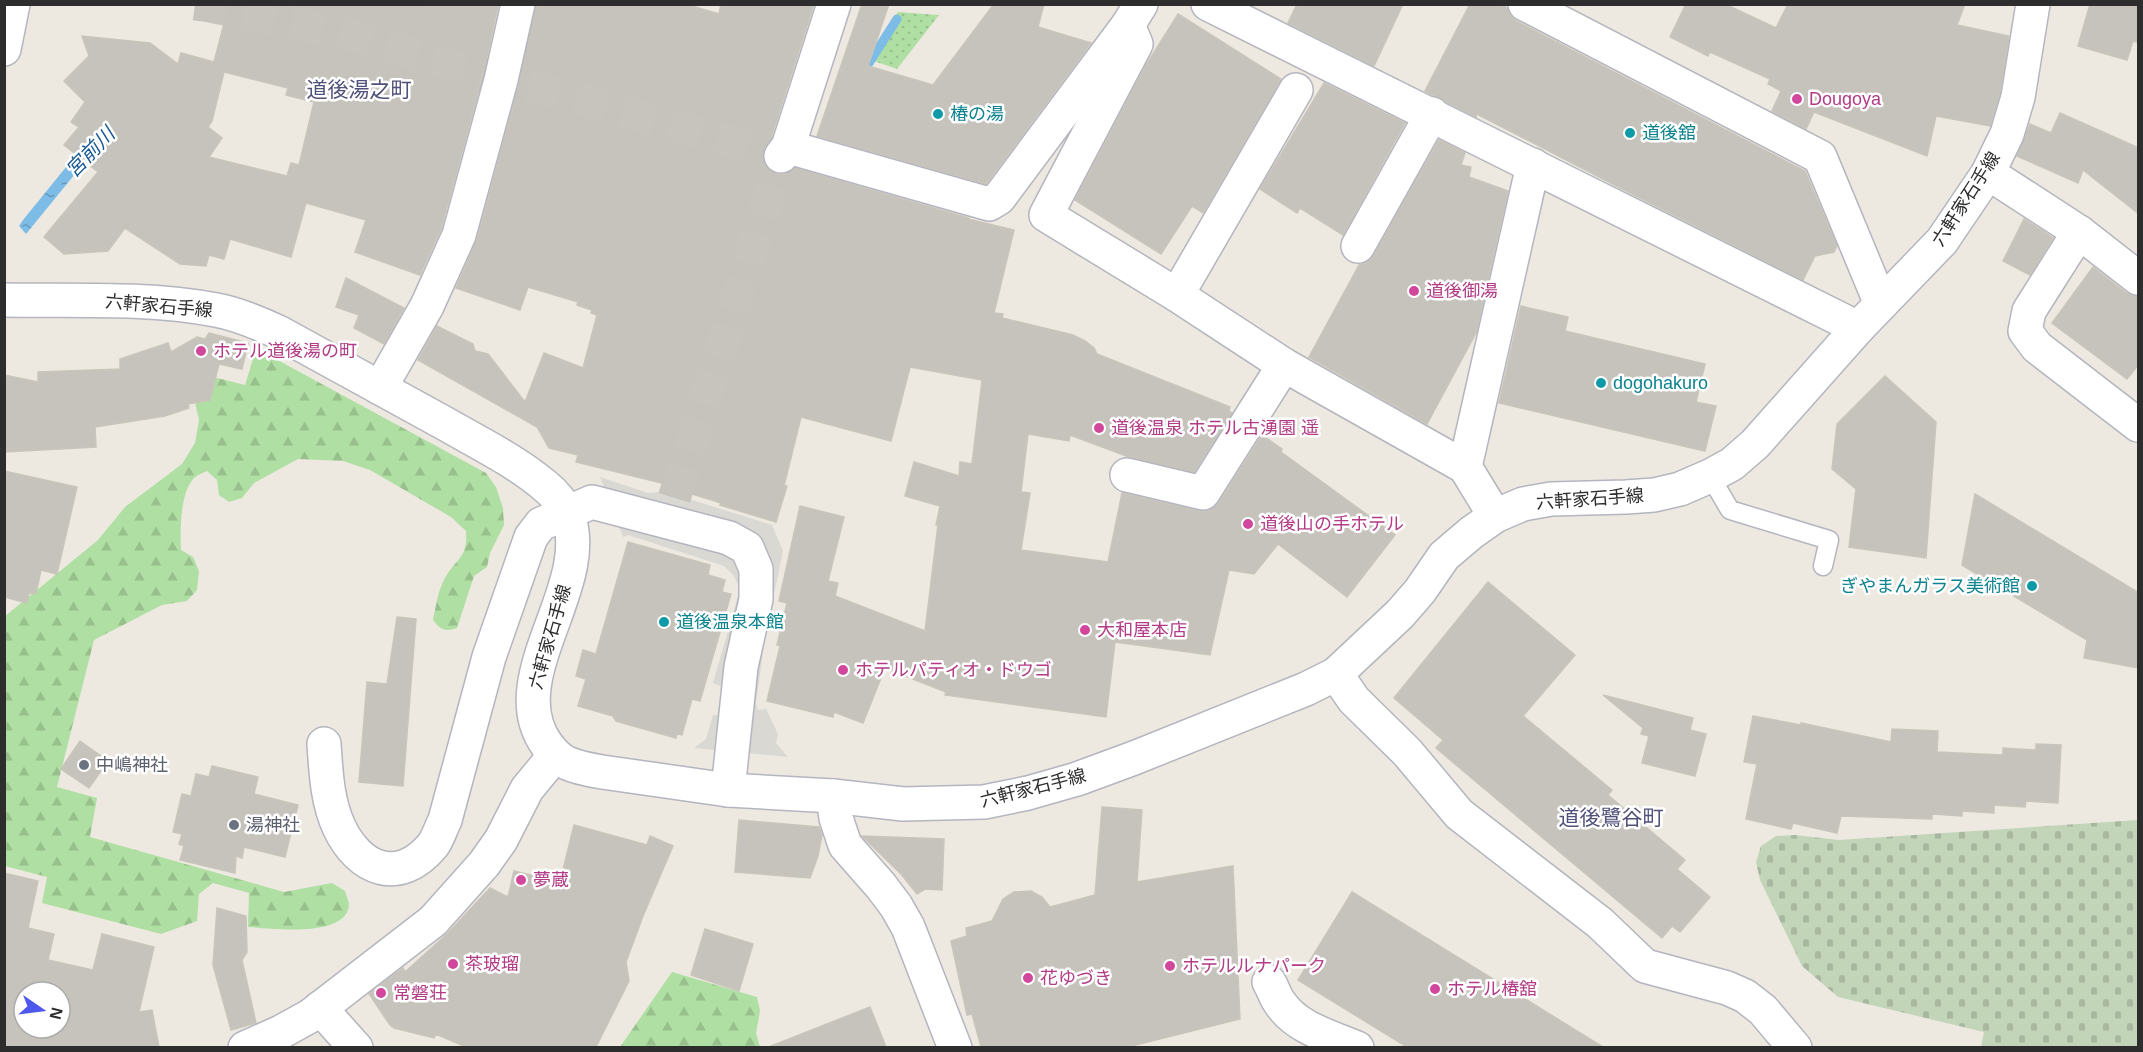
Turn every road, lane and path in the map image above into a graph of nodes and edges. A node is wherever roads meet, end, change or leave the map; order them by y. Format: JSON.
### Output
{"nodes":[{"id":1,"x":13,"y":4,"type":"edge"},
{"id":2,"x":518,"y":4,"type":"edge"},
{"id":3,"x":834,"y":4,"type":"edge"},
{"id":4,"x":1209,"y":4,"type":"edge"},
{"id":5,"x":1525,"y":4,"type":"edge"},
{"id":6,"x":2033,"y":4,"type":"edge"},
{"id":7,"x":1240,"y":9,"type":"edge"},
{"id":8,"x":1135,"y":15,"type":"edge"},
{"id":9,"x":4,"y":49,"type":"edge"},
{"id":10,"x":1296,"y":90,"type":"dead end"},
{"id":11,"x":1432,"y":114,"type":"junction"},
{"id":12,"x":1533,"y":165,"type":"junction"},
{"id":13,"x":1988,"y":173,"type":"junction"},
{"id":14,"x":2079,"y":232,"type":"junction"},
{"id":15,"x":1358,"y":246,"type":"dead end"},
{"id":16,"x":2139,"y":278,"type":"edge"},
{"id":17,"x":1177,"y":295,"type":"junction"},
{"id":18,"x":4,"y":300,"type":"edge"},
{"id":19,"x":1881,"y":304,"type":"junction"},
{"id":20,"x":1858,"y":328,"type":"junction"},
{"id":21,"x":1284,"y":365,"type":"junction"},
{"id":22,"x":380,"y":388,"type":"junction"},
{"id":23,"x":2139,"y":425,"type":"edge"},
{"id":24,"x":1465,"y":467,"type":"junction"},
{"id":25,"x":1127,"y":475,"type":"dead end"},
{"id":26,"x":1710,"y":476,"type":"junction"},
{"id":27,"x":567,"y":514,"type":"junction"},
{"id":28,"x":1495,"y":516,"type":"junction"},
{"id":29,"x":1823,"y":566,"type":"dead end"},
{"id":30,"x":1336,"y":674,"type":"junction"},
{"id":31,"x":324,"y":744,"type":"dead end"},
{"id":32,"x":555,"y":755,"type":"junction"},
{"id":33,"x":728,"y":790,"type":"junction"},
{"id":34,"x":833,"y":796,"type":"junction"},
{"id":35,"x":1269,"y":981,"type":"dead end"},
{"id":36,"x":320,"y":1008,"type":"junction"},
{"id":37,"x":245,"y":1047,"type":"edge"},
{"id":38,"x":356,"y":1047,"type":"edge"},
{"id":39,"x":955,"y":1047,"type":"edge"},
{"id":40,"x":1357,"y":1047,"type":"edge"},
{"id":41,"x":1794,"y":1047,"type":"edge"}],
"edges":[{"from":1,"to":9,"type":"street"},
{"from":2,"to":22,"type":"street"},
{"from":3,"to":8,"type":"street"},
{"from":4,"to":7,"type":"street"},
{"from":5,"to":19,"type":"street"},
{"from":6,"to":13,"type":"street","name":"六軒家石手線"},
{"from":7,"to":11,"type":"street"},
{"from":8,"to":17,"type":"street"},
{"from":10,"to":17,"type":"street"},
{"from":11,"to":12,"type":"street"},
{"from":11,"to":15,"type":"street"},
{"from":12,"to":20,"type":"street"},
{"from":12,"to":24,"type":"street"},
{"from":13,"to":14,"type":"street"},
{"from":13,"to":19,"type":"street","name":"六軒家石手線"},
{"from":14,"to":16,"type":"street"},
{"from":14,"to":23,"type":"street"},
{"from":17,"to":21,"type":"street"},
{"from":18,"to":22,"type":"street","name":"六軒家石手線"},
{"from":19,"to":20,"type":"street","name":"六軒家石手線"},
{"from":20,"to":26,"type":"street","name":"六軒家石手線"},
{"from":21,"to":24,"type":"street"},
{"from":21,"to":25,"type":"street"},
{"from":22,"to":27,"type":"street","name":"六軒家石手線"},
{"from":24,"to":28,"type":"street"},
{"from":26,"to":28,"type":"street","name":"六軒家石手線"},
{"from":26,"to":29,"type":"lane"},
{"from":27,"to":31,"type":"street"},
{"from":27,"to":32,"type":"street","name":"六軒家石手線"},
{"from":27,"to":33,"type":"street"},
{"from":28,"to":30,"type":"street","name":"六軒家石手線"},
{"from":30,"to":34,"type":"street","name":"六軒家石手線"},
{"from":30,"to":41,"type":"street"},
{"from":32,"to":33,"type":"street","name":"六軒家石手線"},
{"from":32,"to":36,"type":"street"},
{"from":33,"to":34,"type":"street","name":"六軒家石手線"},
{"from":34,"to":39,"type":"street"},
{"from":35,"to":40,"type":"street"},
{"from":36,"to":37,"type":"street"},
{"from":36,"to":38,"type":"street"}]}
